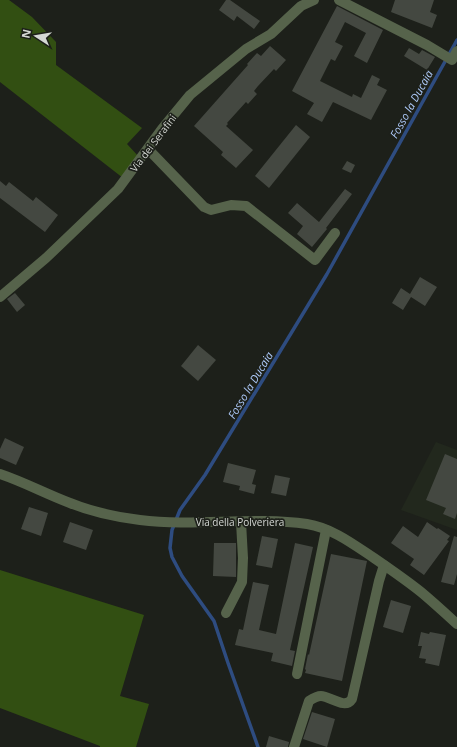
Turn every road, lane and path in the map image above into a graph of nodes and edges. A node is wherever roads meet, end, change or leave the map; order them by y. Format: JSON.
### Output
{"nodes":[{"id":1,"x":314,"y":0,"type":"edge"},
{"id":2,"x":339,"y":0,"type":"edge"},
{"id":3,"x":454,"y":55,"type":"edge"},
{"id":4,"x":148,"y":149,"type":"junction"},
{"id":5,"x":335,"y":233,"type":"dead end"},
{"id":6,"x":0,"y":297,"type":"edge"},
{"id":7,"x":0,"y":474,"type":"edge"},
{"id":8,"x":241,"y":522,"type":"junction"},
{"id":9,"x":326,"y":530,"type":"junction"},
{"id":10,"x":384,"y":565,"type":"junction"},
{"id":11,"x":226,"y":613,"type":"dead end"},
{"id":12,"x":457,"y":624,"type":"edge"},
{"id":13,"x":297,"y":674,"type":"dead end"},
{"id":14,"x":294,"y":747,"type":"edge"}],
"edges":[{"from":1,"to":4,"type":"street","name":"Via dei Serafini"},
{"from":2,"to":3,"type":"street"},
{"from":4,"to":5,"type":"street"},
{"from":4,"to":6,"type":"street","name":"Via dei Serafini"},
{"from":7,"to":8,"type":"street","name":"Via della Polveriera"},
{"from":8,"to":9,"type":"street","name":"Via della Polveriera"},
{"from":8,"to":11,"type":"street"},
{"from":9,"to":10,"type":"street","name":"Via della Polveriera"},
{"from":9,"to":13,"type":"street"},
{"from":10,"to":12,"type":"street","name":"Via della Polveriera"},
{"from":10,"to":14,"type":"street"}]}
